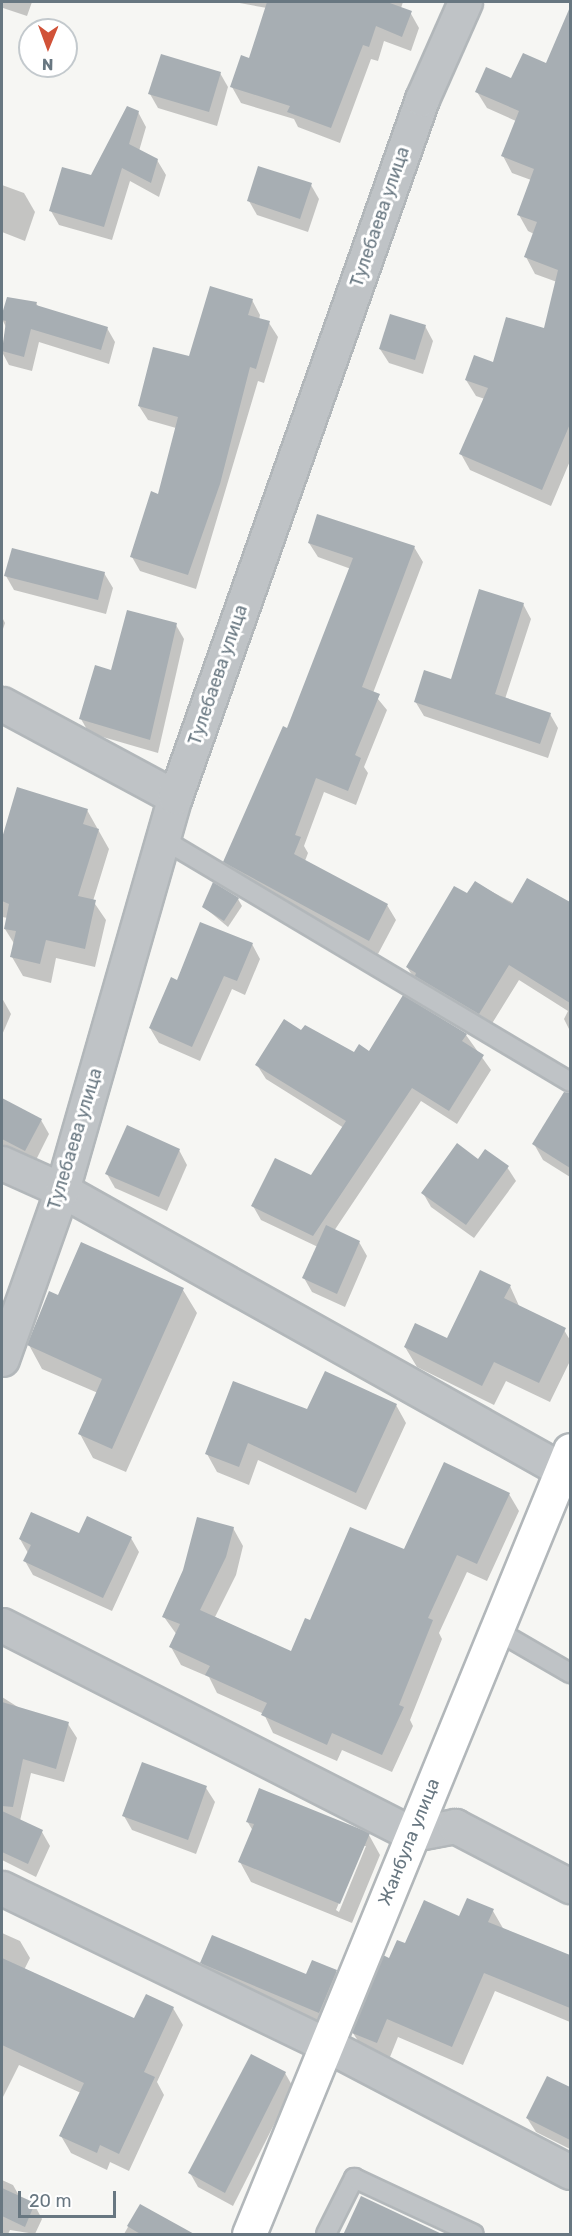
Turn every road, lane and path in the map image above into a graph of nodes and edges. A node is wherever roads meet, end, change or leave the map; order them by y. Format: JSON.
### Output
{"nodes":[{"id":1,"x":465,"y":2,"type":"edge"},
{"id":2,"x":2,"y":704,"type":"edge"},
{"id":3,"x":175,"y":797,"type":"junction"},
{"id":4,"x":161,"y":838,"type":"junction"},
{"id":5,"x":570,"y":1083,"type":"edge"},
{"id":6,"x":2,"y":1163,"type":"edge"},
{"id":7,"x":62,"y":1190,"type":"junction"},
{"id":8,"x":2,"y":1359,"type":"edge"},
{"id":9,"x":566,"y":1460,"type":"edge"},
{"id":10,"x":2,"y":1625,"type":"edge"},
{"id":11,"x":496,"y":1630,"type":"junction"},
{"id":12,"x":570,"y":1673,"type":"edge"},
{"id":13,"x":413,"y":1834,"type":"junction"},
{"id":14,"x":570,"y":1886,"type":"edge"},
{"id":15,"x":2,"y":1888,"type":"edge"},
{"id":16,"x":327,"y":2045,"type":"junction"},
{"id":17,"x":570,"y":2172,"type":"edge"},
{"id":18,"x":249,"y":2235,"type":"edge"},
{"id":19,"x":326,"y":2235,"type":"edge"},
{"id":20,"x":474,"y":2235,"type":"edge"}],
"edges":[{"from":1,"to":3,"type":"street","name":"Тулебаева улица"},
{"from":2,"to":3,"type":"street"},
{"from":3,"to":4,"type":"street","name":"Тулебаева улица"},
{"from":4,"to":5,"type":"lane"},
{"from":4,"to":7,"type":"street","name":"Тулебаева улица"},
{"from":6,"to":7,"type":"street"},
{"from":7,"to":8,"type":"street","name":"Тулебаева улица"},
{"from":7,"to":9,"type":"street"},
{"from":9,"to":11,"type":"street","name":"Жанбула улица"},
{"from":10,"to":13,"type":"street"},
{"from":11,"to":12,"type":"lane"},
{"from":11,"to":13,"type":"street","name":"Жанбула улица"},
{"from":13,"to":14,"type":"street"},
{"from":13,"to":16,"type":"street","name":"Жанбула улица"},
{"from":15,"to":16,"type":"street"},
{"from":16,"to":17,"type":"street"},
{"from":16,"to":18,"type":"street","name":"Жанбула улица"},
{"from":19,"to":20,"type":"lane"}]}
